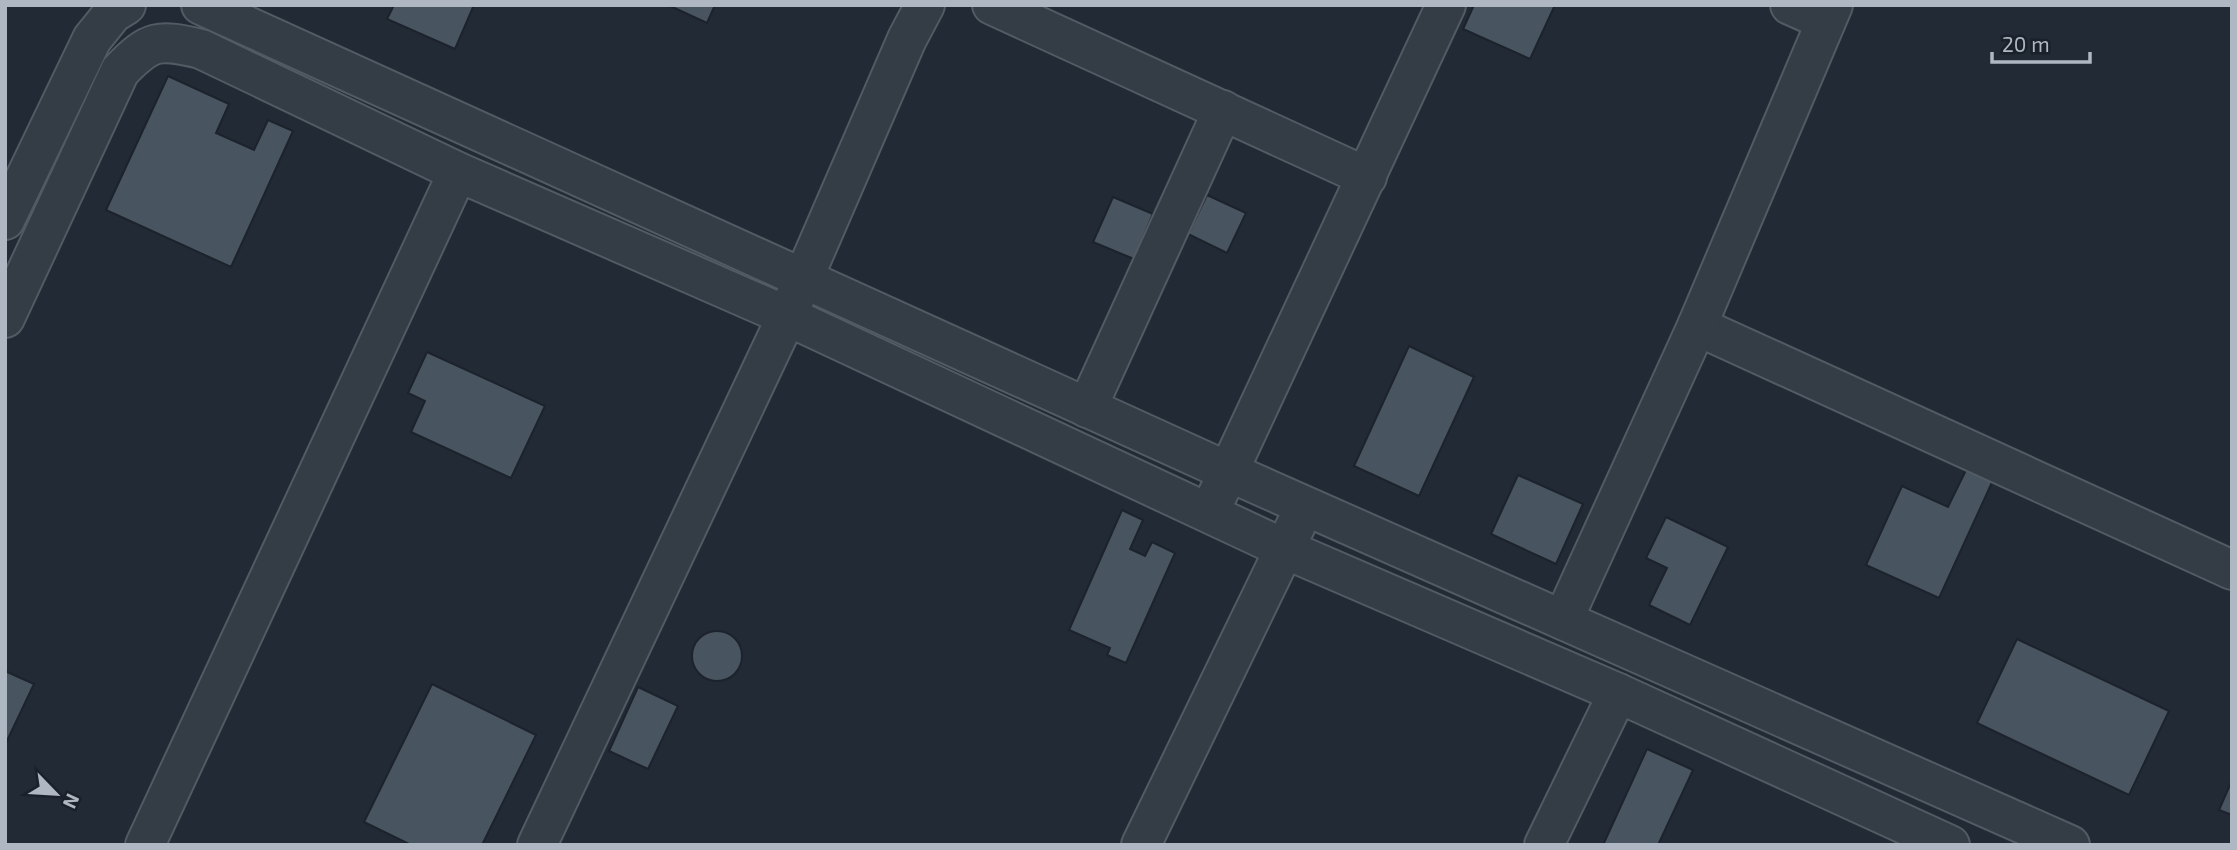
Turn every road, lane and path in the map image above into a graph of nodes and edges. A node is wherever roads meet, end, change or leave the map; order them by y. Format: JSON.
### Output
{"nodes":[{"id":1,"x":126,"y":5,"type":"edge"},
{"id":2,"x":138,"y":5,"type":"edge"},
{"id":3,"x":201,"y":5,"type":"edge"},
{"id":4,"x":925,"y":5,"type":"edge"},
{"id":5,"x":992,"y":5,"type":"edge"},
{"id":6,"x":1446,"y":5,"type":"edge"},
{"id":7,"x":1790,"y":5,"type":"edge"},
{"id":8,"x":1829,"y":13,"type":"edge"},
{"id":9,"x":152,"y":43,"type":"junction"},
{"id":10,"x":1223,"y":110,"type":"junction"},
{"id":11,"x":458,"y":172,"type":"junction"},
{"id":12,"x":1367,"y":177,"type":"junction"},
{"id":13,"x":5,"y":220,"type":"edge"},
{"id":14,"x":802,"y":279,"type":"junction"},
{"id":15,"x":787,"y":316,"type":"junction"},
{"id":16,"x":5,"y":318,"type":"edge"},
{"id":17,"x":1697,"y":326,"type":"junction"},
{"id":18,"x":1087,"y":408,"type":"junction"},
{"id":19,"x":1229,"y":472,"type":"junction"},
{"id":20,"x":1306,"y":506,"type":"junction"},
{"id":21,"x":1209,"y":514,"type":"junction"},
{"id":22,"x":1285,"y":549,"type":"junction"},
{"id":23,"x":2232,"y":569,"type":"edge"},
{"id":24,"x":1563,"y":620,"type":"junction"},
{"id":25,"x":1618,"y":693,"type":"junction"},
{"id":26,"x":1961,"y":795,"type":"junction"},
{"id":27,"x":540,"y":844,"type":"edge"},
{"id":28,"x":1944,"y":844,"type":"edge"},
{"id":29,"x":145,"y":845,"type":"edge"},
{"id":30,"x":1141,"y":845,"type":"edge"},
{"id":31,"x":1544,"y":845,"type":"edge"},
{"id":32,"x":2070,"y":845,"type":"edge"}],
"edges":[{"from":1,"to":13,"type":"street"},
{"from":2,"to":9,"type":"street"},
{"from":3,"to":14,"type":"street"},
{"from":4,"to":14,"type":"street"},
{"from":5,"to":10,"type":"street"},
{"from":6,"to":12,"type":"street"},
{"from":7,"to":8,"type":"street"},
{"from":8,"to":17,"type":"street"},
{"from":9,"to":11,"type":"street"},
{"from":9,"to":16,"type":"street"},
{"from":10,"to":12,"type":"street"},
{"from":10,"to":18,"type":"street"},
{"from":11,"to":15,"type":"street"},
{"from":11,"to":29,"type":"street"},
{"from":12,"to":19,"type":"street"},
{"from":14,"to":15,"type":"street"},
{"from":14,"to":18,"type":"street"},
{"from":15,"to":21,"type":"street"},
{"from":15,"to":27,"type":"street"},
{"from":17,"to":23,"type":"street"},
{"from":17,"to":24,"type":"street"},
{"from":18,"to":19,"type":"street"},
{"from":19,"to":20,"type":"street"},
{"from":19,"to":21,"type":"street"},
{"from":20,"to":22,"type":"street"},
{"from":20,"to":24,"type":"street"},
{"from":21,"to":22,"type":"street"},
{"from":22,"to":25,"type":"street"},
{"from":22,"to":30,"type":"street"},
{"from":24,"to":26,"type":"street"},
{"from":25,"to":28,"type":"street"},
{"from":25,"to":31,"type":"street"},
{"from":26,"to":28,"type":"street"},
{"from":26,"to":32,"type":"street"}]}
